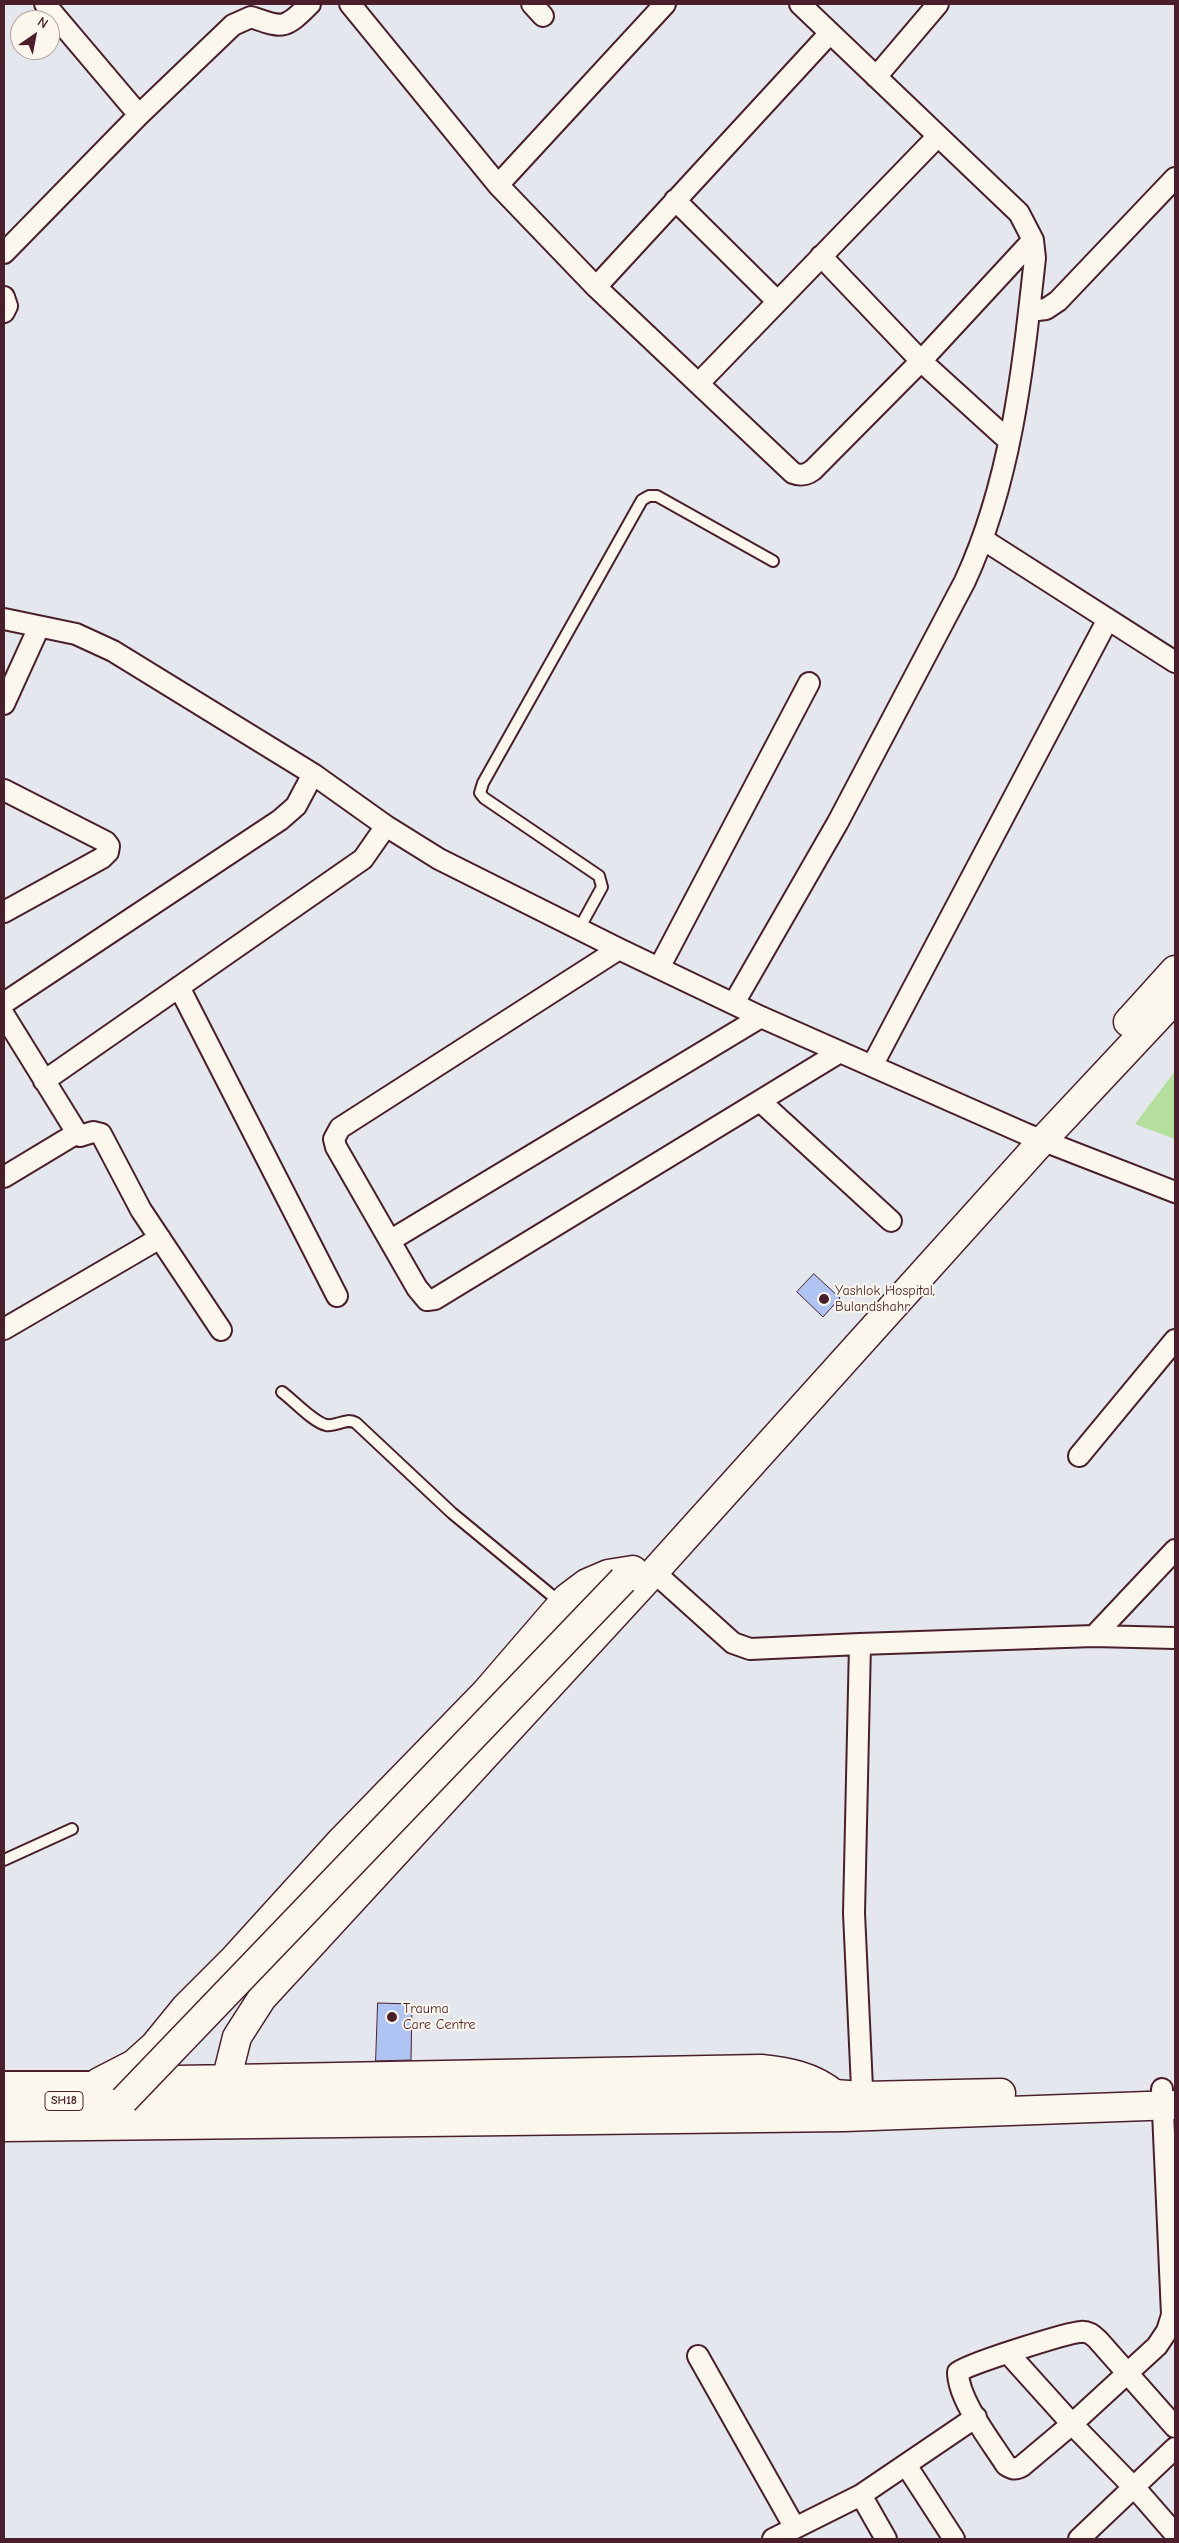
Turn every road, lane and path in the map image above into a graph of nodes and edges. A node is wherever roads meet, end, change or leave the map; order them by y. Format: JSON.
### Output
{"nodes":[{"id":1,"x":45,"y":4,"type":"edge"},
{"id":2,"x":310,"y":4,"type":"edge"},
{"id":3,"x":350,"y":4,"type":"edge"},
{"id":4,"x":665,"y":4,"type":"edge"},
{"id":5,"x":800,"y":4,"type":"edge"},
{"id":6,"x":938,"y":4,"type":"edge"},
{"id":7,"x":830,"y":32,"type":"junction"},
{"id":8,"x":876,"y":77,"type":"junction"},
{"id":9,"x":140,"y":115,"type":"junction"},
{"id":10,"x":937,"y":137,"type":"junction"},
{"id":11,"x":1175,"y":178,"type":"edge"},
{"id":12,"x":498,"y":185,"type":"junction"},
{"id":13,"x":675,"y":200,"type":"junction"},
{"id":14,"x":1033,"y":240,"type":"junction"},
{"id":15,"x":4,"y":252,"type":"edge"},
{"id":16,"x":821,"y":256,"type":"junction"},
{"id":17,"x":596,"y":287,"type":"junction"},
{"id":18,"x":4,"y":297,"type":"edge"},
{"id":19,"x":777,"y":301,"type":"junction"},
{"id":20,"x":1029,"y":311,"type":"junction"},
{"id":21,"x":4,"y":312,"type":"edge"},
{"id":22,"x":921,"y":362,"type":"junction"},
{"id":23,"x":699,"y":383,"type":"junction"},
{"id":24,"x":1008,"y":440,"type":"junction"},
{"id":25,"x":984,"y":540,"type":"junction"},
{"id":26,"x":773,"y":561,"type":"dead end"},
{"id":27,"x":1108,"y":619,"type":"junction"},
{"id":28,"x":4,"y":620,"type":"edge"},
{"id":29,"x":39,"y":627,"type":"junction"},
{"id":30,"x":1175,"y":662,"type":"edge"},
{"id":31,"x":809,"y":683,"type":"dead end"},
{"id":32,"x":4,"y":704,"type":"edge"},
{"id":33,"x":313,"y":774,"type":"junction"},
{"id":34,"x":4,"y":790,"type":"edge"},
{"id":35,"x":386,"y":826,"type":"junction"},
{"id":36,"x":4,"y":912,"type":"edge"},
{"id":37,"x":579,"y":929,"type":"junction"},
{"id":38,"x":619,"y":949,"type":"junction"},
{"id":39,"x":659,"y":968,"type":"junction"},
{"id":40,"x":1175,"y":970,"type":"edge"},
{"id":41,"x":179,"y":987,"type":"junction"},
{"id":42,"x":1175,"y":999,"type":"edge"},
{"id":43,"x":4,"y":1003,"type":"edge"},
{"id":44,"x":734,"y":1003,"type":"junction"},
{"id":45,"x":4,"y":1015,"type":"edge"},
{"id":46,"x":761,"y":1017,"type":"junction"},
{"id":47,"x":840,"y":1052,"type":"junction"},
{"id":48,"x":872,"y":1066,"type":"junction"},
{"id":49,"x":44,"y":1081,"type":"junction"},
{"id":50,"x":760,"y":1101,"type":"junction"},
{"id":51,"x":77,"y":1133,"type":"junction"},
{"id":52,"x":1035,"y":1137,"type":"junction"},
{"id":53,"x":4,"y":1177,"type":"edge"},
{"id":54,"x":1175,"y":1192,"type":"edge"},
{"id":55,"x":891,"y":1221,"type":"dead end"},
{"id":56,"x":160,"y":1238,"type":"junction"},
{"id":57,"x":391,"y":1240,"type":"junction"},
{"id":58,"x":337,"y":1296,"type":"dead end"},
{"id":59,"x":4,"y":1329,"type":"edge"},
{"id":60,"x":220,"y":1330,"type":"dead end"},
{"id":61,"x":1175,"y":1340,"type":"edge"},
{"id":62,"x":282,"y":1392,"type":"dead end"},
{"id":63,"x":1079,"y":1456,"type":"dead end"},
{"id":64,"x":1175,"y":1550,"type":"edge"},
{"id":65,"x":636,"y":1574,"type":"junction"},
{"id":66,"x":562,"y":1603,"type":"junction"},
{"id":67,"x":1094,"y":1636,"type":"junction"},
{"id":68,"x":1175,"y":1638,"type":"edge"},
{"id":69,"x":860,"y":1644,"type":"junction"},
{"id":70,"x":72,"y":1829,"type":"dead end"},
{"id":71,"x":4,"y":1860,"type":"edge"},
{"id":72,"x":227,"y":2078,"type":"junction"},
{"id":73,"x":4,"y":2082,"type":"edge"},
{"id":74,"x":99,"y":2082,"type":"junction"},
{"id":75,"x":834,"y":2094,"type":"junction"},
{"id":76,"x":1169,"y":2097,"type":"edge"},
{"id":77,"x":124,"y":2100,"type":"junction"},
{"id":78,"x":4,"y":2102,"type":"edge"},
{"id":79,"x":863,"y":2106,"type":"junction"},
{"id":80,"x":4,"y":2128,"type":"edge"},
{"id":81,"x":1008,"y":2353,"type":"junction"},
{"id":82,"x":698,"y":2356,"type":"dead end"},
{"id":83,"x":1128,"y":2373,"type":"junction"},
{"id":84,"x":976,"y":2416,"type":"junction"},
{"id":85,"x":1072,"y":2424,"type":"junction"},
{"id":86,"x":1175,"y":2426,"type":"edge"},
{"id":87,"x":1175,"y":2448,"type":"edge"},
{"id":88,"x":906,"y":2465,"type":"junction"},
{"id":89,"x":1133,"y":2487,"type":"junction"},
{"id":90,"x":861,"y":2495,"type":"junction"},
{"id":91,"x":794,"y":2528,"type":"junction"},
{"id":92,"x":1175,"y":2534,"type":"edge"},
{"id":93,"x":774,"y":2539,"type":"edge"},
{"id":94,"x":886,"y":2539,"type":"edge"},
{"id":95,"x":954,"y":2539,"type":"edge"},
{"id":96,"x":1079,"y":2539,"type":"edge"}],
"edges":[{"from":1,"to":9,"type":"street"},
{"from":2,"to":9,"type":"street"},
{"from":3,"to":12,"type":"street"},
{"from":4,"to":12,"type":"street"},
{"from":5,"to":7,"type":"street"},
{"from":6,"to":8,"type":"street"},
{"from":7,"to":8,"type":"street"},
{"from":7,"to":13,"type":"street"},
{"from":8,"to":10,"type":"street"},
{"from":9,"to":15,"type":"street"},
{"from":10,"to":14,"type":"street"},
{"from":10,"to":16,"type":"street"},
{"from":11,"to":20,"type":"street"},
{"from":12,"to":17,"type":"street"},
{"from":13,"to":17,"type":"street"},
{"from":13,"to":19,"type":"street"},
{"from":14,"to":20,"type":"street"},
{"from":14,"to":22,"type":"street"},
{"from":16,"to":19,"type":"street"},
{"from":16,"to":22,"type":"street"},
{"from":17,"to":23,"type":"street"},
{"from":18,"to":21,"type":"street"},
{"from":19,"to":23,"type":"street"},
{"from":20,"to":24,"type":"street"},
{"from":22,"to":23,"type":"street"},
{"from":22,"to":24,"type":"street"},
{"from":24,"to":25,"type":"street"},
{"from":25,"to":27,"type":"street"},
{"from":25,"to":44,"type":"street"},
{"from":26,"to":37,"type":"lane"},
{"from":27,"to":30,"type":"street"},
{"from":27,"to":48,"type":"street"},
{"from":28,"to":29,"type":"street"},
{"from":29,"to":32,"type":"street"},
{"from":29,"to":33,"type":"street"},
{"from":31,"to":39,"type":"street"},
{"from":33,"to":35,"type":"street"},
{"from":33,"to":43,"type":"street"},
{"from":34,"to":36,"type":"street"},
{"from":35,"to":37,"type":"street"},
{"from":35,"to":41,"type":"street"},
{"from":37,"to":38,"type":"street"},
{"from":38,"to":39,"type":"street"},
{"from":38,"to":57,"type":"street"},
{"from":39,"to":44,"type":"street"},
{"from":40,"to":52,"type":"street"},
{"from":41,"to":49,"type":"street"},
{"from":41,"to":58,"type":"street"},
{"from":42,"to":52,"type":"street"},
{"from":44,"to":46,"type":"street"},
{"from":45,"to":49,"type":"street"},
{"from":46,"to":47,"type":"street"},
{"from":46,"to":57,"type":"street"},
{"from":47,"to":48,"type":"street"},
{"from":47,"to":50,"type":"street"},
{"from":48,"to":52,"type":"street"},
{"from":49,"to":51,"type":"street"},
{"from":50,"to":55,"type":"street"},
{"from":50,"to":57,"type":"street"},
{"from":51,"to":53,"type":"street"},
{"from":51,"to":56,"type":"street"},
{"from":52,"to":54,"type":"street"},
{"from":52,"to":65,"type":"street"},
{"from":56,"to":59,"type":"street"},
{"from":56,"to":60,"type":"street"},
{"from":61,"to":63,"type":"street"},
{"from":62,"to":66,"type":"lane"},
{"from":64,"to":67,"type":"street"},
{"from":65,"to":66,"type":"street"},
{"from":65,"to":69,"type":"street"},
{"from":65,"to":72,"type":"street"},
{"from":65,"to":77,"type":"street","bridge":true},
{"from":66,"to":74,"type":"street"},
{"from":67,"to":68,"type":"street"},
{"from":67,"to":69,"type":"street"},
{"from":69,"to":79,"type":"street"},
{"from":70,"to":71,"type":"lane"},
{"from":72,"to":74,"type":"street"},
{"from":72,"to":75,"type":"street"},
{"from":73,"to":74,"type":"street"},
{"from":75,"to":77,"type":"street"},
{"from":75,"to":79,"type":"street"},
{"from":76,"to":79,"type":"street"},
{"from":76,"to":83,"type":"street"},
{"from":77,"to":78,"type":"street","number":"SH18"},
{"from":79,"to":80,"type":"street"},
{"from":81,"to":83,"type":"street"},
{"from":81,"to":84,"type":"street"},
{"from":81,"to":85,"type":"street"},
{"from":82,"to":91,"type":"street"},
{"from":83,"to":85,"type":"street"},
{"from":83,"to":86,"type":"street"},
{"from":84,"to":85,"type":"street"},
{"from":84,"to":88,"type":"street"},
{"from":85,"to":89,"type":"street"},
{"from":87,"to":89,"type":"street"},
{"from":88,"to":90,"type":"street"},
{"from":88,"to":95,"type":"street"},
{"from":89,"to":92,"type":"street"},
{"from":89,"to":96,"type":"street"},
{"from":90,"to":91,"type":"street"},
{"from":90,"to":94,"type":"street"},
{"from":91,"to":93,"type":"street"}]}
